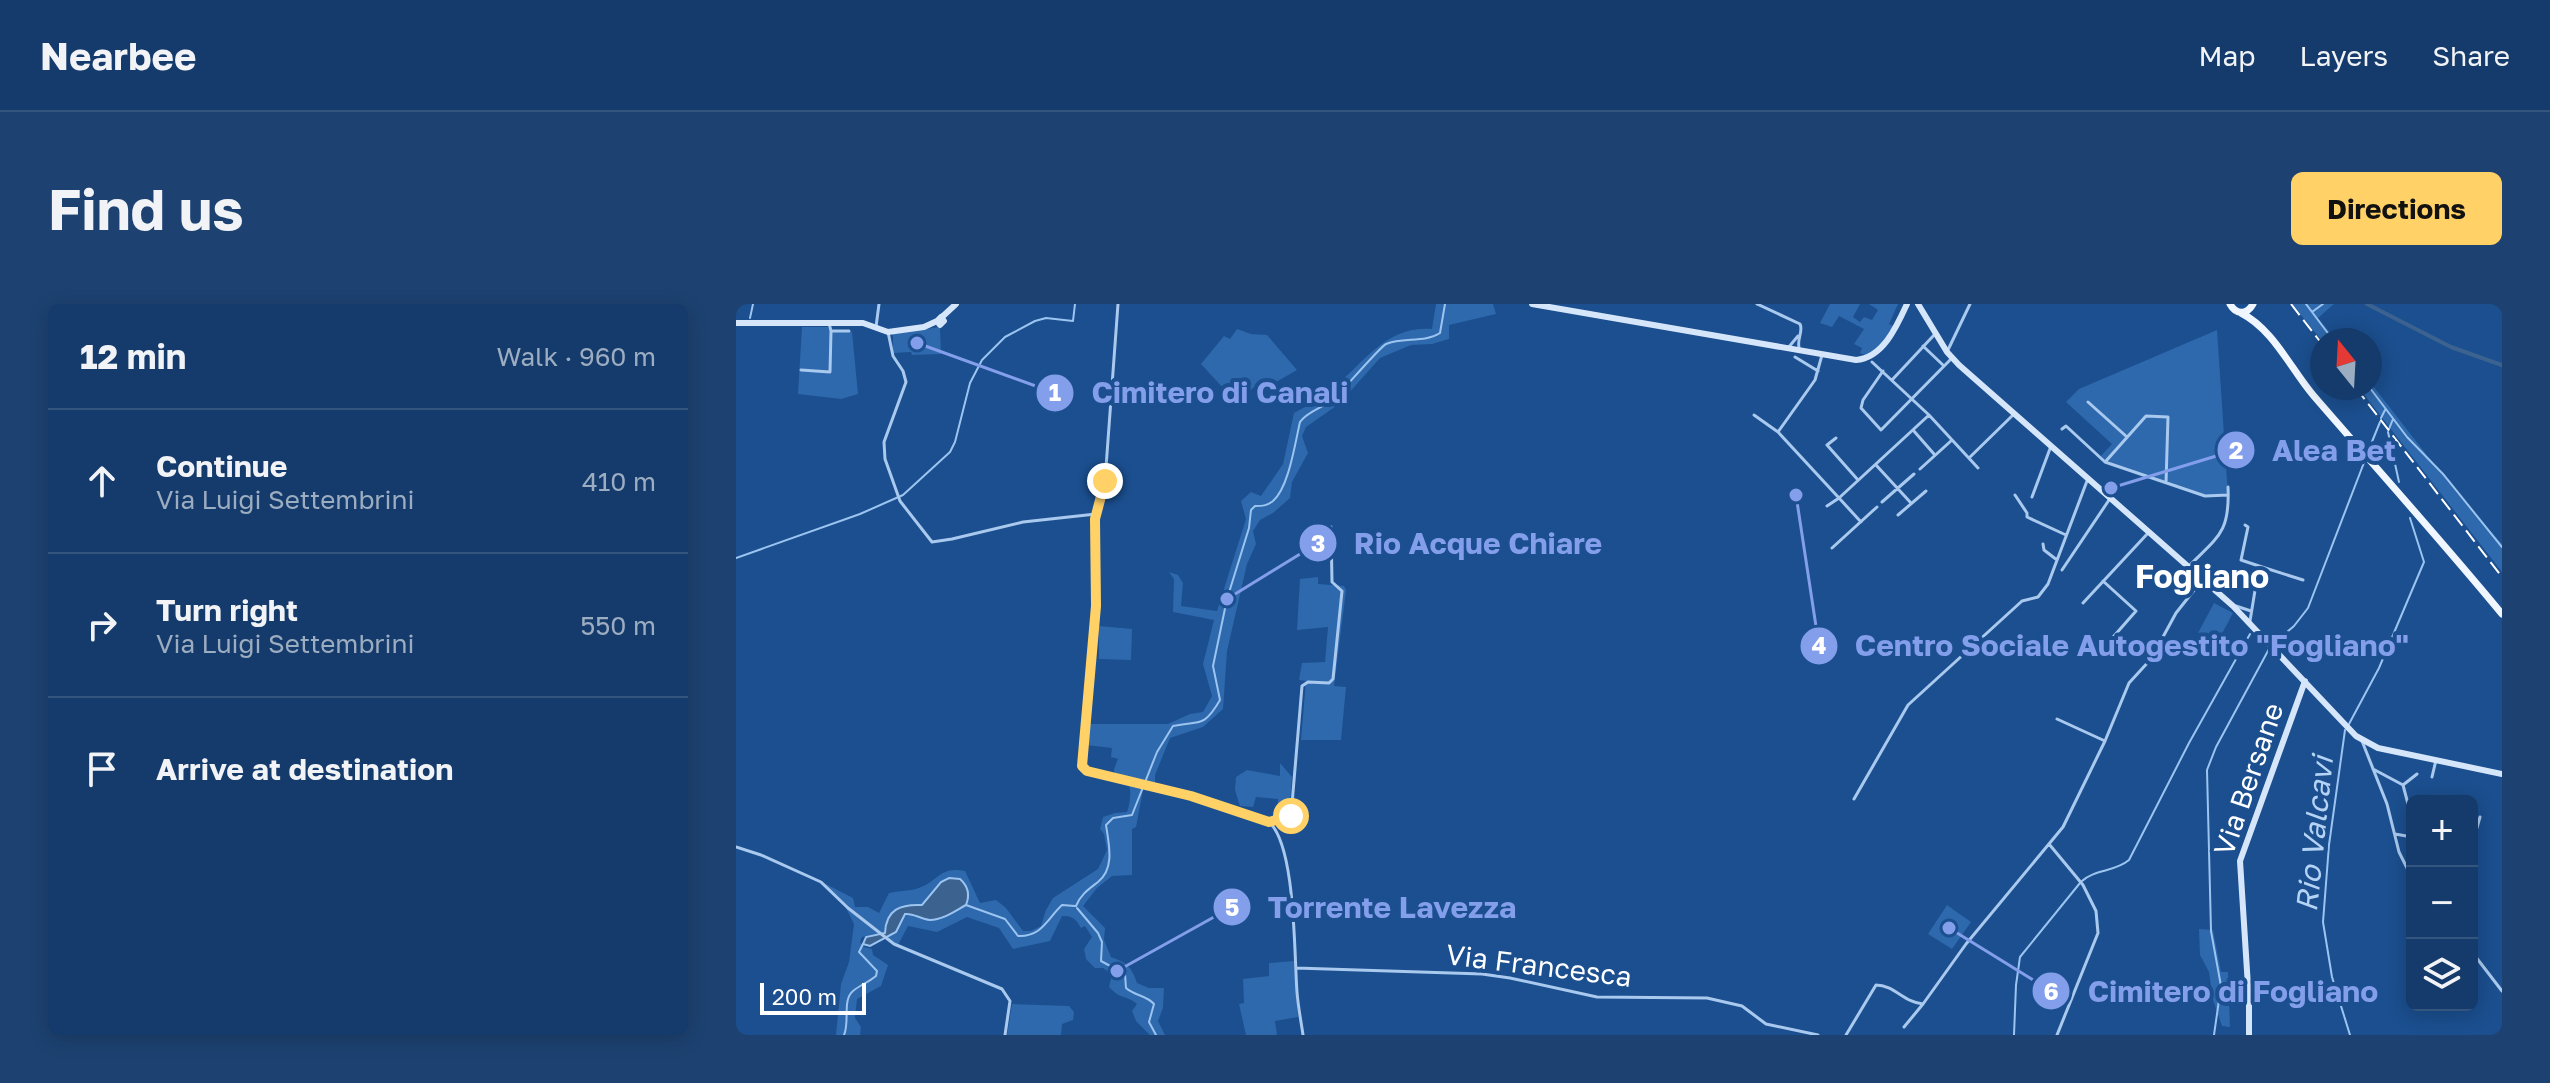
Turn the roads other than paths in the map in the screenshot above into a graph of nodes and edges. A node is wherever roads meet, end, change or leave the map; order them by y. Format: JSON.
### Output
{"nodes":[{"id":1,"x":879,"y":304,"type":"edge"},
{"id":2,"x":956,"y":304,"type":"edge"},
{"id":3,"x":1118,"y":304,"type":"edge"},
{"id":4,"x":1532,"y":304,"type":"edge"},
{"id":5,"x":1757,"y":304,"type":"edge"},
{"id":6,"x":1918,"y":304,"type":"edge"},
{"id":7,"x":1970,"y":304,"type":"edge"},
{"id":8,"x":2230,"y":304,"type":"edge"},
{"id":9,"x":2253,"y":304,"type":"edge"},
{"id":10,"x":1908,"y":305,"type":"edge"},
{"id":11,"x":2241,"y":313,"type":"junction"},
{"id":12,"x":736,"y":323,"type":"edge"},
{"id":13,"x":830,"y":327,"type":"junction"},
{"id":14,"x":876,"y":327,"type":"junction"},
{"id":15,"x":2263,"y":330,"type":"junction"},
{"id":16,"x":849,"y":331,"type":"dead end"},
{"id":17,"x":888,"y":332,"type":"junction"},
{"id":18,"x":1935,"y":334,"type":"junction"},
{"id":19,"x":1798,"y":336,"type":"junction"},
{"id":20,"x":1923,"y":346,"type":"junction"},
{"id":21,"x":1788,"y":348,"type":"junction"},
{"id":22,"x":1798,"y":354,"type":"junction"},
{"id":23,"x":1822,"y":355,"type":"junction"},
{"id":24,"x":1949,"y":355,"type":"junction"},
{"id":25,"x":1872,"y":362,"type":"dead end"},
{"id":26,"x":1944,"y":366,"type":"junction"},
{"id":27,"x":801,"y":370,"type":"dead end"},
{"id":28,"x":1818,"y":371,"type":"junction"},
{"id":29,"x":1883,"y":371,"type":"junction"},
{"id":30,"x":1892,"y":380,"type":"junction"},
{"id":31,"x":1912,"y":399,"type":"junction"},
{"id":32,"x":2088,"y":402,"type":"dead end"},
{"id":33,"x":2014,"y":414,"type":"junction"},
{"id":34,"x":1754,"y":415,"type":"dead end"},
{"id":35,"x":1929,"y":415,"type":"junction"},
{"id":36,"x":2062,"y":429,"type":"dead end"},
{"id":37,"x":1913,"y":430,"type":"junction"},
{"id":38,"x":1778,"y":432,"type":"junction"},
{"id":39,"x":2128,"y":437,"type":"junction"},
{"id":40,"x":1836,"y":438,"type":"dead end"},
{"id":41,"x":1952,"y":440,"type":"junction"},
{"id":42,"x":2051,"y":446,"type":"junction"},
{"id":43,"x":1935,"y":455,"type":"junction"},
{"id":44,"x":1969,"y":458,"type":"junction"},
{"id":45,"x":2105,"y":462,"type":"junction"},
{"id":46,"x":1876,"y":465,"type":"junction"},
{"id":47,"x":1978,"y":468,"type":"dead end"},
{"id":48,"x":1920,"y":469,"type":"dead end"},
{"id":49,"x":1914,"y":474,"type":"dead end"},
{"id":50,"x":2089,"y":478,"type":"junction"},
{"id":51,"x":1858,"y":480,"type":"junction"},
{"id":52,"x":2166,"y":483,"type":"junction"},
{"id":53,"x":2228,"y":487,"type":"dead end"},
{"id":54,"x":1897,"y":489,"type":"junction"},
{"id":55,"x":1926,"y":491,"type":"dead end"},
{"id":56,"x":2015,"y":495,"type":"dead end"},
{"id":57,"x":2228,"y":495,"type":"junction"},
{"id":58,"x":2032,"y":497,"type":"dead end"},
{"id":59,"x":2111,"y":497,"type":"junction"},
{"id":60,"x":1839,"y":498,"type":"junction"},
{"id":61,"x":1882,"y":502,"type":"dead end"},
{"id":62,"x":1911,"y":503,"type":"junction"},
{"id":63,"x":1827,"y":506,"type":"dead end"},
{"id":64,"x":1877,"y":507,"type":"dead end"},
{"id":65,"x":1096,"y":514,"type":"junction"},
{"id":66,"x":1898,"y":515,"type":"dead end"},
{"id":67,"x":1861,"y":522,"type":"junction"},
{"id":68,"x":2245,"y":525,"type":"dead end"},
{"id":69,"x":1331,"y":527,"type":"dead end"},
{"id":70,"x":2149,"y":532,"type":"junction"},
{"id":71,"x":2066,"y":535,"type":"junction"},
{"id":72,"x":2043,"y":544,"type":"dead end"},
{"id":73,"x":1832,"y":548,"type":"dead end"},
{"id":74,"x":2057,"y":560,"type":"junction"},
{"id":75,"x":2189,"y":566,"type":"junction"},
{"id":76,"x":2259,"y":566,"type":"junction"},
{"id":77,"x":2062,"y":570,"type":"dead end"},
{"id":78,"x":2203,"y":579,"type":"junction"},
{"id":79,"x":2303,"y":580,"type":"dead end"},
{"id":80,"x":2103,"y":581,"type":"junction"},
{"id":81,"x":2083,"y":603,"type":"dead end"},
{"id":82,"x":2233,"y":606,"type":"junction"},
{"id":83,"x":2251,"y":611,"type":"junction"},
{"id":84,"x":2502,"y":614,"type":"edge"},
{"id":85,"x":2250,"y":624,"type":"junction"},
{"id":86,"x":2112,"y":650,"type":"dead end"},
{"id":87,"x":2305,"y":681,"type":"junction"},
{"id":88,"x":2057,"y":719,"type":"dead end"},
{"id":89,"x":2105,"y":741,"type":"junction"},
{"id":90,"x":2362,"y":741,"type":"junction"},
{"id":91,"x":2436,"y":760,"type":"junction"},
{"id":92,"x":2373,"y":769,"type":"junction"},
{"id":93,"x":2417,"y":774,"type":"dead end"},
{"id":94,"x":2502,"y":774,"type":"edge"},
{"id":95,"x":2432,"y":777,"type":"dead end"},
{"id":96,"x":2403,"y":785,"type":"junction"},
{"id":97,"x":2406,"y":796,"type":"edge"},
{"id":98,"x":1854,"y":799,"type":"dead end"},
{"id":99,"x":1302,"y":815,"type":"dead end"},
{"id":100,"x":1291,"y":816,"type":"junction"},
{"id":101,"x":2480,"y":817,"type":"dead end"},
{"id":102,"x":1269,"y":822,"type":"junction"},
{"id":103,"x":2478,"y":824,"type":"edge"},
{"id":104,"x":2395,"y":834,"type":"junction"},
{"id":105,"x":2406,"y":836,"type":"edge"},
{"id":106,"x":2049,"y":844,"type":"junction"},
{"id":107,"x":736,"y":847,"type":"edge"},
{"id":108,"x":2406,"y":867,"type":"edge"},
{"id":109,"x":2478,"y":960,"type":"edge"},
{"id":110,"x":1296,"y":968,"type":"junction"},
{"id":111,"x":2502,"y":991,"type":"edge"},
{"id":112,"x":1923,"y":1004,"type":"junction"},
{"id":113,"x":1904,"y":1027,"type":"dead end"},
{"id":114,"x":1005,"y":1035,"type":"edge"},
{"id":115,"x":1303,"y":1035,"type":"edge"},
{"id":116,"x":1818,"y":1035,"type":"edge"},
{"id":117,"x":1846,"y":1035,"type":"edge"},
{"id":118,"x":2057,"y":1035,"type":"edge"},
{"id":119,"x":2249,"y":1035,"type":"edge"}],
"edges":[{"from":1,"to":14,"type":"street"},
{"from":2,"to":17,"type":"street"},
{"from":3,"to":65,"type":"street"},
{"from":4,"to":21,"type":"street"},
{"from":5,"to":19,"type":"street"},
{"from":6,"to":18,"type":"street"},
{"from":7,"to":24,"type":"street"},
{"from":8,"to":11,"type":"main road"},
{"from":9,"to":11,"type":"main road"},
{"from":9,"to":15,"type":"main road"},
{"from":10,"to":23,"type":"street"},
{"from":11,"to":15,"type":"main road"},
{"from":12,"to":13,"type":"street"},
{"from":13,"to":14,"type":"street"},
{"from":13,"to":16,"type":"street"},
{"from":13,"to":27,"type":"street"},
{"from":14,"to":17,"type":"street"},
{"from":15,"to":84,"type":"main road"},
{"from":17,"to":65,"type":"street"},
{"from":18,"to":20,"type":"street"},
{"from":18,"to":24,"type":"street"},
{"from":19,"to":21,"type":"street"},
{"from":19,"to":22,"type":"street"},
{"from":20,"to":26,"type":"street"},
{"from":20,"to":30,"type":"street"},
{"from":21,"to":22,"type":"street"},
{"from":22,"to":23,"type":"street"},
{"from":22,"to":28,"type":"street"},
{"from":23,"to":28,"type":"street"},
{"from":24,"to":26,"type":"street"},
{"from":24,"to":33,"type":"street"},
{"from":25,"to":29,"type":"street"},
{"from":26,"to":31,"type":"street"},
{"from":28,"to":38,"type":"street"},
{"from":29,"to":30,"type":"street"},
{"from":29,"to":31,"type":"street"},
{"from":30,"to":31,"type":"street"},
{"from":31,"to":35,"type":"street"},
{"from":32,"to":39,"type":"street"},
{"from":33,"to":42,"type":"street"},
{"from":33,"to":44,"type":"street"},
{"from":34,"to":38,"type":"street"},
{"from":35,"to":37,"type":"street"},
{"from":35,"to":41,"type":"street"},
{"from":36,"to":45,"type":"street"},
{"from":37,"to":43,"type":"street"},
{"from":37,"to":46,"type":"street"},
{"from":38,"to":60,"type":"street"},
{"from":39,"to":45,"type":"street"},
{"from":39,"to":52,"type":"street"},
{"from":40,"to":51,"type":"street"},
{"from":41,"to":43,"type":"street"},
{"from":41,"to":44,"type":"street"},
{"from":42,"to":50,"type":"street"},
{"from":42,"to":58,"type":"street"},
{"from":43,"to":48,"type":"street"},
{"from":44,"to":47,"type":"street"},
{"from":45,"to":52,"type":"street"},
{"from":46,"to":51,"type":"street"},
{"from":46,"to":54,"type":"street"},
{"from":49,"to":54,"type":"street"},
{"from":50,"to":59,"type":"street"},
{"from":50,"to":71,"type":"street"},
{"from":51,"to":60,"type":"street"},
{"from":52,"to":57,"type":"street"},
{"from":53,"to":57,"type":"street"},
{"from":54,"to":61,"type":"street"},
{"from":54,"to":62,"type":"street"},
{"from":55,"to":62,"type":"street"},
{"from":56,"to":71,"type":"street"},
{"from":57,"to":75,"type":"street"},
{"from":59,"to":70,"type":"street"},
{"from":59,"to":77,"type":"street"},
{"from":60,"to":63,"type":"street"},
{"from":60,"to":67,"type":"street"},
{"from":62,"to":66,"type":"street"},
{"from":64,"to":67,"type":"street"},
{"from":65,"to":102,"type":"street"},
{"from":67,"to":73,"type":"street"},
{"from":68,"to":76,"type":"street"},
{"from":69,"to":100,"type":"street"},
{"from":70,"to":75,"type":"street"},
{"from":70,"to":80,"type":"street"},
{"from":71,"to":74,"type":"street"},
{"from":72,"to":74,"type":"street"},
{"from":74,"to":98,"type":"street"},
{"from":75,"to":78,"type":"street"},
{"from":76,"to":79,"type":"street"},
{"from":76,"to":83,"type":"street"},
{"from":78,"to":82,"type":"street"},
{"from":78,"to":89,"type":"street"},
{"from":80,"to":81,"type":"street"},
{"from":80,"to":86,"type":"street"},
{"from":82,"to":83,"type":"street"},
{"from":82,"to":85,"type":"street"},
{"from":83,"to":85,"type":"street"},
{"from":85,"to":87,"type":"street"},
{"from":87,"to":90,"type":"street"},
{"from":87,"to":119,"type":"street","name":"Via Bersane"},
{"from":88,"to":89,"type":"street"},
{"from":89,"to":106,"type":"street"},
{"from":90,"to":91,"type":"street"},
{"from":90,"to":92,"type":"street"},
{"from":91,"to":94,"type":"street"},
{"from":91,"to":95,"type":"street"},
{"from":92,"to":96,"type":"street"},
{"from":92,"to":104,"type":"street"},
{"from":93,"to":96,"type":"street"},
{"from":96,"to":97,"type":"street"},
{"from":99,"to":100,"type":"street"},
{"from":100,"to":102,"type":"street"},
{"from":101,"to":103,"type":"street"},
{"from":102,"to":110,"type":"street"},
{"from":104,"to":105,"type":"street"},
{"from":104,"to":108,"type":"street"},
{"from":106,"to":112,"type":"street"},
{"from":106,"to":118,"type":"street"},
{"from":107,"to":114,"type":"street"},
{"from":109,"to":111,"type":"street"},
{"from":110,"to":115,"type":"street"},
{"from":110,"to":116,"type":"street","name":"Via Francesca"},
{"from":112,"to":113,"type":"street"},
{"from":112,"to":117,"type":"street"}]}
